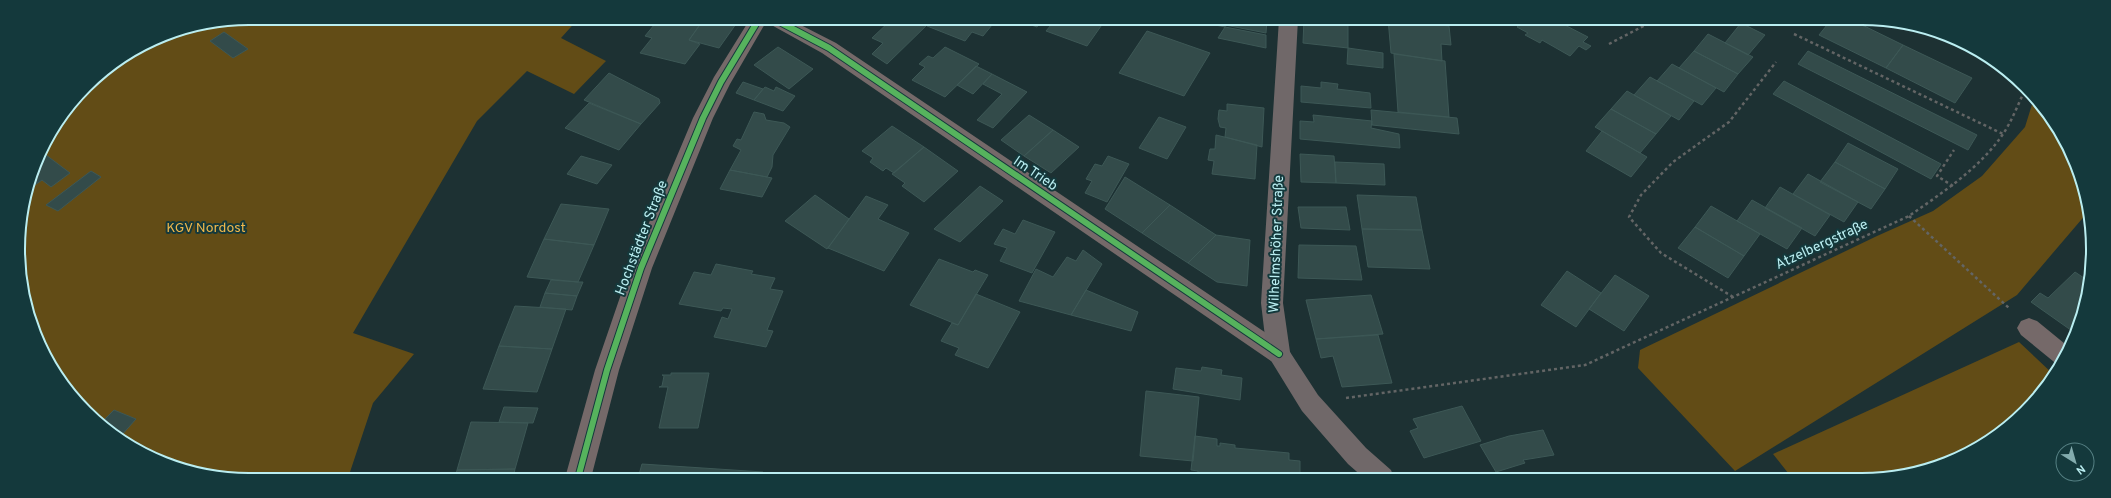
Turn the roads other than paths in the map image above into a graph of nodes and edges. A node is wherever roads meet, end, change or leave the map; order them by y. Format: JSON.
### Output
{"nodes":[{"id":1,"x":755,"y":25,"type":"edge"},
{"id":2,"x":785,"y":25,"type":"edge"},
{"id":3,"x":1289,"y":25,"type":"edge"},
{"id":4,"x":2029,"y":328,"type":"road end"},
{"id":5,"x":1279,"y":354,"type":"junction"},
{"id":6,"x":2060,"y":354,"type":"edge"},
{"id":7,"x":579,"y":473,"type":"edge"},
{"id":8,"x":1376,"y":473,"type":"edge"}],
"edges":[{"from":1,"to":7,"type":"street","name":"Hochstädter Straße"},
{"from":2,"to":5,"type":"street","name":"Im Trieb"},
{"from":3,"to":5,"type":"main road","name":"Wilhelmshöher Straße"},
{"from":4,"to":6,"type":"street"},
{"from":5,"to":8,"type":"main road","name":"Wilhelmshöher Straße"}]}
